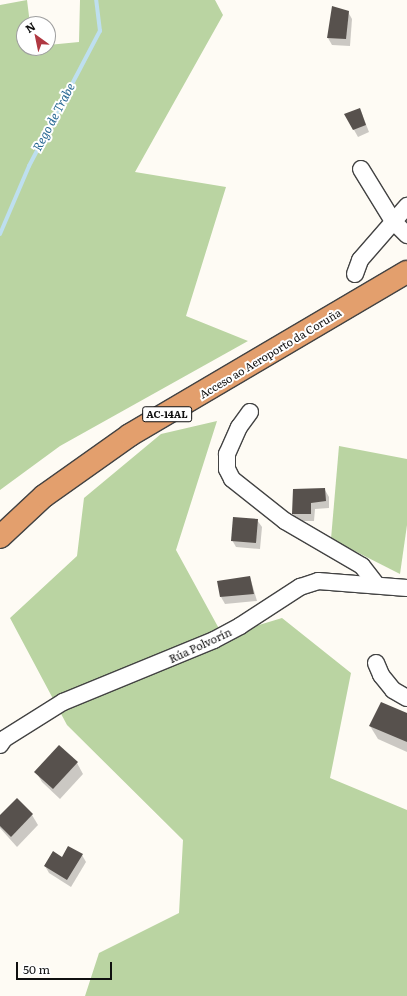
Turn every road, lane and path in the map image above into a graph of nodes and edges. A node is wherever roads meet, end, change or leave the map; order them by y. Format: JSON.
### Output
{"nodes":[{"id":1,"x":362,"y":169,"type":"dead end"},
{"id":2,"x":407,"y":206,"type":"edge"},
{"id":3,"x":393,"y":221,"type":"junction"},
{"id":4,"x":407,"y":235,"type":"edge"},
{"id":5,"x":407,"y":272,"type":"edge"},
{"id":6,"x":355,"y":274,"type":"dead end"},
{"id":7,"x":250,"y":412,"type":"dead end"},
{"id":8,"x":0,"y":537,"type":"edge"},
{"id":9,"x":376,"y":584,"type":"junction"},
{"id":10,"x":407,"y":588,"type":"edge"},
{"id":11,"x":376,"y":662,"type":"dead end"},
{"id":12,"x":407,"y":698,"type":"edge"},
{"id":13,"x":0,"y":745,"type":"edge"}],
"edges":[{"from":1,"to":3,"type":"street"},
{"from":2,"to":3,"type":"street"},
{"from":3,"to":4,"type":"street"},
{"from":3,"to":6,"type":"street"},
{"from":5,"to":8,"type":"highway","name":"Acceso ao Aeroporto da Coruña","number":"AC-14AL"},
{"from":7,"to":9,"type":"street"},
{"from":9,"to":10,"type":"street","name":"Rúa Polvorín"},
{"from":9,"to":13,"type":"street","name":"Rúa Polvorín"},
{"from":11,"to":12,"type":"street"}]}
